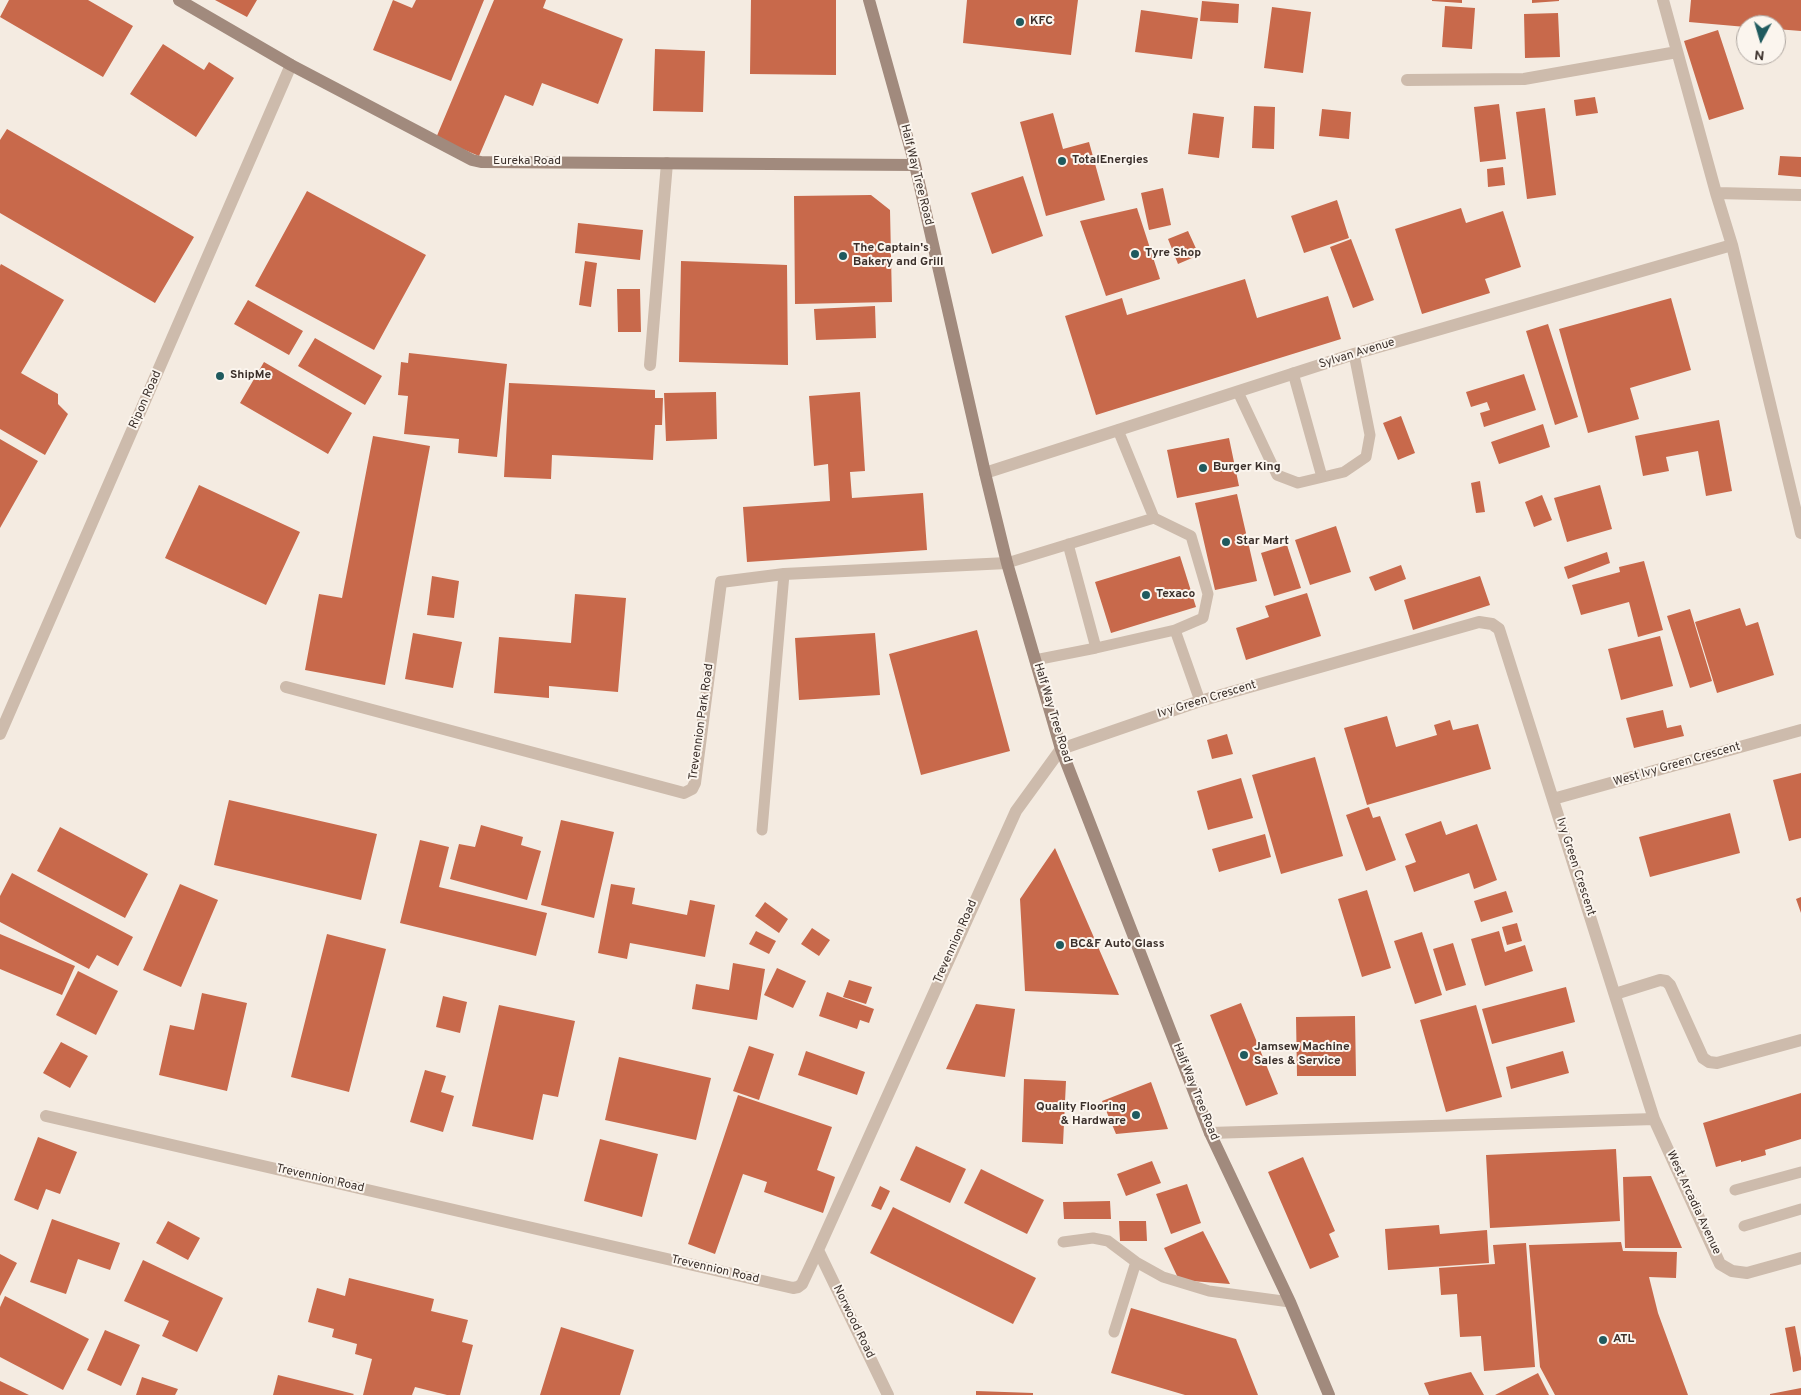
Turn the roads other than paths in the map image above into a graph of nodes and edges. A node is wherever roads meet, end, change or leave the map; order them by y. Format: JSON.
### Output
{"nodes":[{"id":1,"x":179,"y":0,"type":"edge"},
{"id":2,"x":869,"y":0,"type":"edge"},
{"id":3,"x":1663,"y":0,"type":"edge"},
{"id":4,"x":1677,"y":52,"type":"junction"},
{"id":5,"x":291,"y":66,"type":"junction"},
{"id":6,"x":1407,"y":80,"type":"dead end"},
{"id":7,"x":667,"y":163,"type":"junction"},
{"id":8,"x":915,"y":165,"type":"junction"},
{"id":9,"x":1716,"y":192,"type":"junction"},
{"id":10,"x":1801,"y":196,"type":"edge"},
{"id":11,"x":1732,"y":245,"type":"junction"},
{"id":12,"x":1354,"y":354,"type":"junction"},
{"id":13,"x":650,"y":365,"type":"dead end"},
{"id":14,"x":1293,"y":373,"type":"junction"},
{"id":15,"x":1238,"y":392,"type":"junction"},
{"id":16,"x":1118,"y":430,"type":"junction"},
{"id":17,"x":985,"y":473,"type":"junction"},
{"id":18,"x":1322,"y":477,"type":"junction"},
{"id":19,"x":1154,"y":518,"type":"junction"},
{"id":20,"x":1801,"y":533,"type":"edge"},
{"id":21,"x":1068,"y":544,"type":"junction"},
{"id":22,"x":1007,"y":563,"type":"junction"},
{"id":23,"x":784,"y":574,"type":"junction"},
{"id":24,"x":1175,"y":630,"type":"junction"},
{"id":25,"x":1096,"y":648,"type":"junction"},
{"id":26,"x":1035,"y":660,"type":"junction"},
{"id":27,"x":286,"y":687,"type":"dead end"},
{"id":28,"x":1200,"y":701,"type":"junction"},
{"id":29,"x":1801,"y":730,"type":"edge"},
{"id":30,"x":0,"y":734,"type":"edge"},
{"id":31,"x":1061,"y":749,"type":"junction"},
{"id":32,"x":1553,"y":799,"type":"junction"},
{"id":33,"x":762,"y":830,"type":"dead end"},
{"id":34,"x":1615,"y":994,"type":"junction"},
{"id":35,"x":1801,"y":1040,"type":"edge"},
{"id":36,"x":46,"y":1116,"type":"dead end"},
{"id":37,"x":1654,"y":1119,"type":"junction"},
{"id":38,"x":1210,"y":1133,"type":"junction"},
{"id":39,"x":1801,"y":1172,"type":"edge"},
{"id":40,"x":1735,"y":1190,"type":"dead end"},
{"id":41,"x":1801,"y":1209,"type":"edge"},
{"id":42,"x":1744,"y":1226,"type":"dead end"},
{"id":43,"x":1063,"y":1242,"type":"dead end"},
{"id":44,"x":818,"y":1250,"type":"junction"},
{"id":45,"x":1801,"y":1258,"type":"edge"},
{"id":46,"x":1136,"y":1262,"type":"junction"},
{"id":47,"x":1290,"y":1302,"type":"junction"},
{"id":48,"x":1114,"y":1332,"type":"dead end"},
{"id":49,"x":888,"y":1395,"type":"edge"},
{"id":50,"x":1329,"y":1395,"type":"edge"}],
"edges":[{"from":1,"to":5,"type":"main road","name":"Eureka Road"},
{"from":2,"to":8,"type":"main road","name":"Half Way Tree Road"},
{"from":3,"to":4,"type":"street"},
{"from":4,"to":6,"type":"street"},
{"from":4,"to":9,"type":"street"},
{"from":5,"to":7,"type":"main road","name":"Eureka Road"},
{"from":5,"to":30,"type":"street","name":"Ripon Road"},
{"from":7,"to":8,"type":"main road","name":"Eureka Road"},
{"from":7,"to":13,"type":"street"},
{"from":8,"to":17,"type":"main road","name":"Half Way Tree Road"},
{"from":9,"to":10,"type":"street"},
{"from":9,"to":11,"type":"street"},
{"from":11,"to":12,"type":"street","name":"Sylvan Avenue"},
{"from":11,"to":20,"type":"street"},
{"from":12,"to":14,"type":"street","name":"Sylvan Avenue"},
{"from":12,"to":18,"type":"lane"},
{"from":14,"to":15,"type":"street","name":"Sylvan Avenue"},
{"from":14,"to":18,"type":"lane"},
{"from":15,"to":16,"type":"street","name":"Sylvan Avenue"},
{"from":15,"to":18,"type":"lane"},
{"from":16,"to":17,"type":"street","name":"Sylvan Avenue"},
{"from":16,"to":19,"type":"lane"},
{"from":17,"to":22,"type":"main road","name":"Half Way Tree Road"},
{"from":19,"to":21,"type":"lane"},
{"from":19,"to":24,"type":"lane"},
{"from":21,"to":22,"type":"lane"},
{"from":21,"to":25,"type":"lane"},
{"from":22,"to":23,"type":"street","name":"Trevennion Park Road"},
{"from":22,"to":26,"type":"main road","name":"Half Way Tree Road"},
{"from":23,"to":27,"type":"street","name":"Trevennion Park Road"},
{"from":23,"to":33,"type":"lane"},
{"from":24,"to":25,"type":"lane"},
{"from":24,"to":28,"type":"lane"},
{"from":25,"to":26,"type":"lane"},
{"from":26,"to":31,"type":"main road","name":"Half Way Tree Road"},
{"from":28,"to":31,"type":"street","name":"Ivy Green Crescent"},
{"from":28,"to":32,"type":"street","name":"Ivy Green Crescent"},
{"from":29,"to":32,"type":"street","name":"West Ivy Green Crescent"},
{"from":31,"to":38,"type":"main road","name":"Half Way Tree Road"},
{"from":31,"to":44,"type":"street","name":"Trevennion Road"},
{"from":32,"to":34,"type":"street","name":"Ivy Green Crescent"},
{"from":34,"to":35,"type":"street"},
{"from":34,"to":37,"type":"street","name":"Ivy Green Crescent"},
{"from":36,"to":44,"type":"street","name":"Trevennion Road"},
{"from":37,"to":38,"type":"street"},
{"from":37,"to":45,"type":"street","name":"West Arcadia Avenue"},
{"from":38,"to":47,"type":"main road","name":"Half Way Tree Road"},
{"from":39,"to":40,"type":"lane"},
{"from":41,"to":42,"type":"lane"},
{"from":43,"to":46,"type":"lane"},
{"from":44,"to":49,"type":"street","name":"Norwood Road"},
{"from":46,"to":47,"type":"lane"},
{"from":46,"to":48,"type":"lane"},
{"from":47,"to":50,"type":"main road","name":"Half Way Tree Road"}]}
